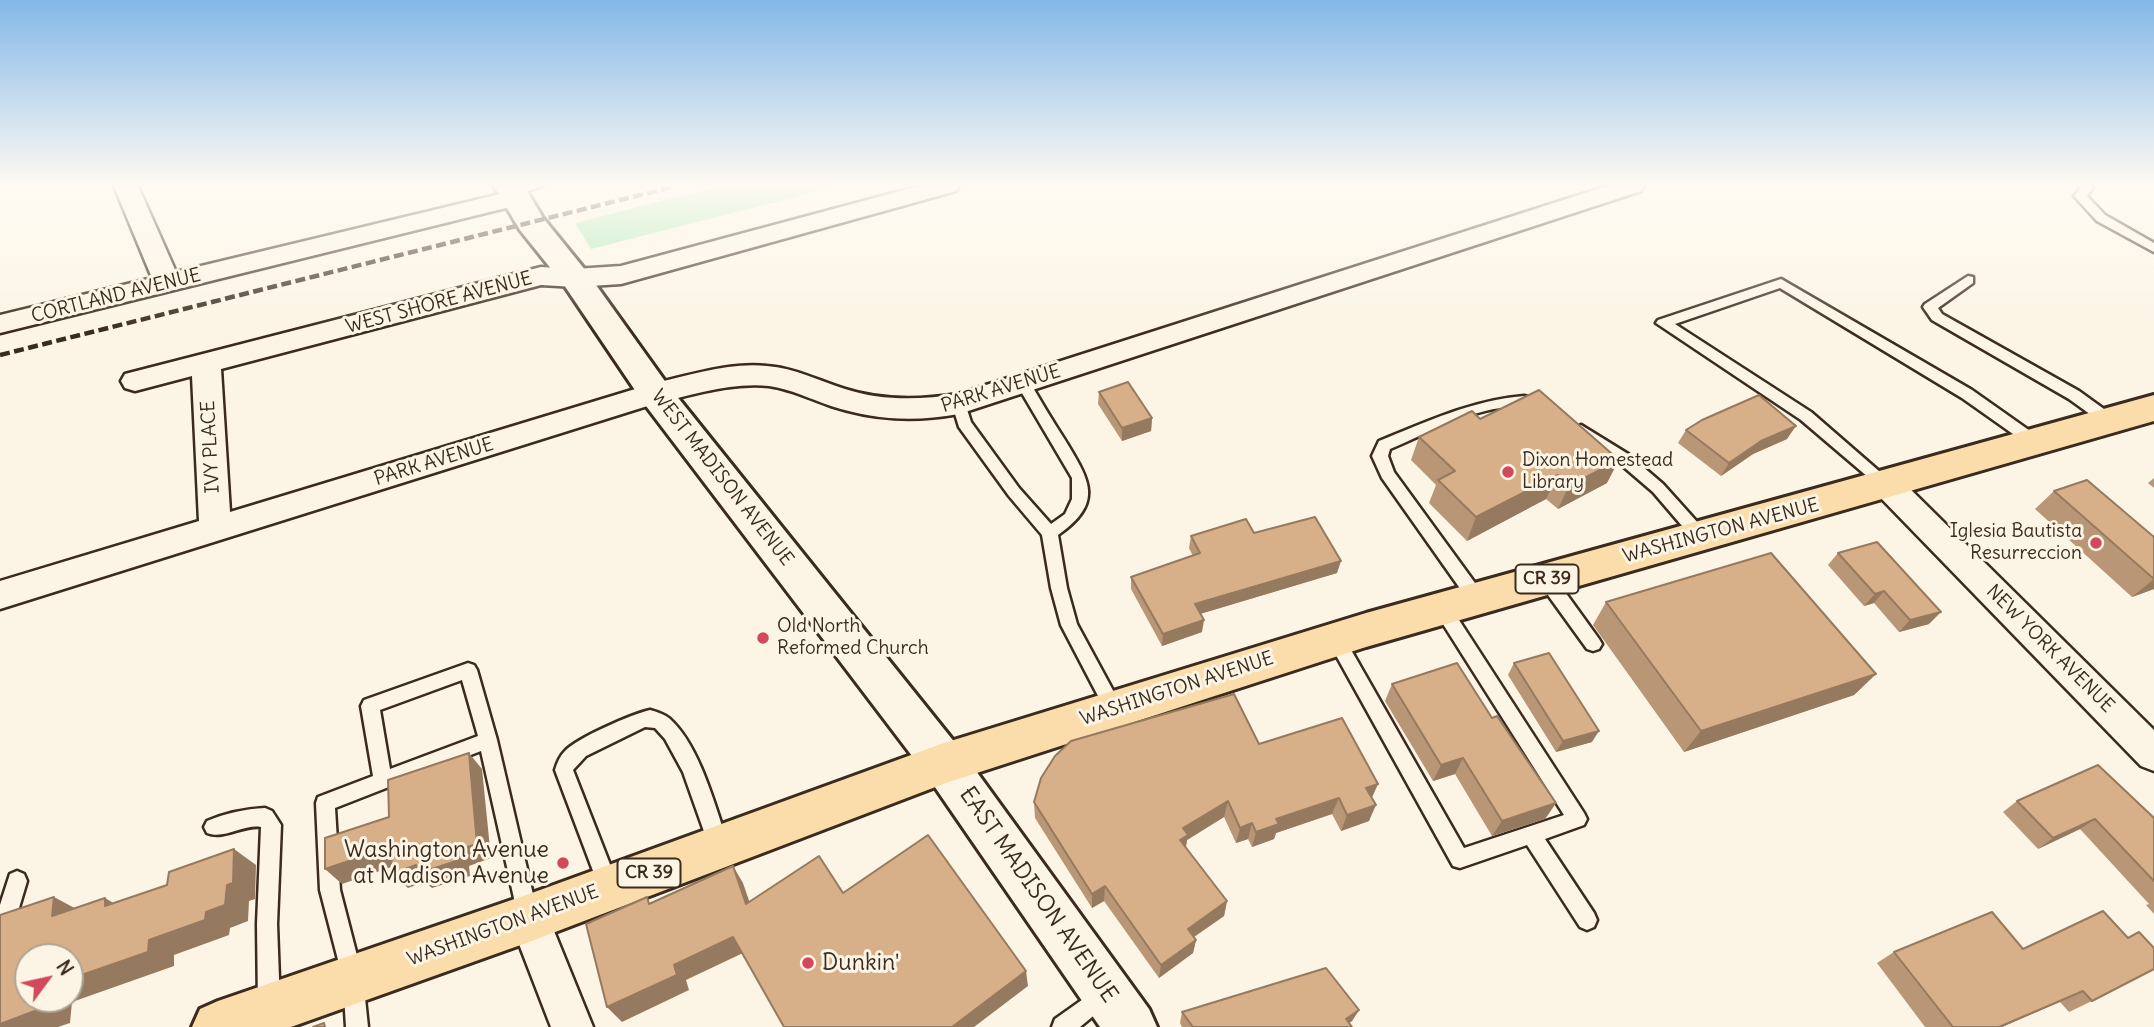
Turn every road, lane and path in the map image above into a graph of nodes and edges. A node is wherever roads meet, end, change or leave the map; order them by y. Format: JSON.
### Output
{"nodes":[{"id":1,"x":146,"y":234,"type":"edge"},
{"id":2,"x":353,"y":234,"type":"edge"},
{"id":3,"x":540,"y":234,"type":"edge"},
{"id":4,"x":771,"y":234,"type":"edge"},
{"id":5,"x":1484,"y":234,"type":"edge"},
{"id":6,"x":2129,"y":234,"type":"edge"},
{"id":7,"x":2154,"y":248,"type":"edge"},
{"id":8,"x":575,"y":278,"type":"junction"},
{"id":9,"x":1968,"y":280,"type":"dead end"},
{"id":10,"x":167,"y":283,"type":"junction"},
{"id":11,"x":0,"y":324,"type":"edge"},
{"id":12,"x":206,"y":363,"type":"junction"},
{"id":13,"x":135,"y":382,"type":"dead end"},
{"id":14,"x":1023,"y":383,"type":"junction"},
{"id":15,"x":655,"y":393,"type":"junction"},
{"id":16,"x":959,"y":404,"type":"junction"},
{"id":17,"x":2154,"y":408,"type":"edge"},
{"id":18,"x":1551,"y":411,"type":"edge"},
{"id":19,"x":2110,"y":421,"type":"junction"},
{"id":20,"x":1571,"y":423,"type":"edge"},
{"id":21,"x":2035,"y":442,"type":"junction"},
{"id":22,"x":1887,"y":485,"type":"junction"},
{"id":23,"x":215,"y":530,"type":"junction"},
{"id":24,"x":1050,"y":533,"type":"junction"},
{"id":25,"x":1701,"y":537,"type":"junction"},
{"id":26,"x":1546,"y":579,"type":"junction"},
{"id":27,"x":0,"y":595,"type":"edge"},
{"id":28,"x":1459,"y":604,"type":"junction"},
{"id":29,"x":1336,"y":639,"type":"junction"},
{"id":30,"x":1593,"y":644,"type":"dead end"},
{"id":31,"x":1114,"y":709,"type":"junction"},
{"id":32,"x":488,"y":740,"type":"junction"},
{"id":33,"x":2154,"y":754,"type":"edge"},
{"id":34,"x":944,"y":763,"type":"junction"},
{"id":35,"x":383,"y":780,"type":"junction"},
{"id":36,"x":214,"y":827,"type":"dead end"},
{"id":37,"x":1531,"y":835,"type":"junction"},
{"id":38,"x":719,"y":846,"type":"junction"},
{"id":39,"x":17,"y":881,"type":"dead end"},
{"id":40,"x":609,"y":888,"type":"junction"},
{"id":41,"x":529,"y":918,"type":"junction"},
{"id":42,"x":1587,"y":920,"type":"dead end"},
{"id":43,"x":0,"y":938,"type":"edge"},
{"id":44,"x":355,"y":1003,"type":"edge"},
{"id":45,"x":269,"y":1009,"type":"junction"},
{"id":46,"x":1120,"y":1009,"type":"edge"},
{"id":47,"x":569,"y":1026,"type":"edge"},
{"id":48,"x":218,"y":1027,"type":"edge"},
{"id":49,"x":1063,"y":1027,"type":"edge"}],
"edges":[{"from":1,"to":10,"type":"street"},
{"from":2,"to":10,"type":"street","name":"CORTLAND AVENUE"},
{"from":3,"to":8,"type":"main road","name":"WEST MADISON AVENUE"},
{"from":4,"to":8,"type":"street","name":"WEST SHORE AVENUE"},
{"from":5,"to":14,"type":"street","name":"PARK AVENUE"},
{"from":6,"to":7,"type":"lane"},
{"from":8,"to":12,"type":"street","name":"WEST SHORE AVENUE"},
{"from":8,"to":15,"type":"main road","name":"WEST MADISON AVENUE"},
{"from":9,"to":19,"type":"lane"},
{"from":10,"to":11,"type":"street","name":"CORTLAND AVENUE"},
{"from":12,"to":13,"type":"street","name":"WEST SHORE AVENUE"},
{"from":12,"to":23,"type":"street","name":"IVY PLACE"},
{"from":14,"to":16,"type":"street","name":"PARK AVENUE"},
{"from":14,"to":24,"type":"lane"},
{"from":15,"to":16,"type":"street","name":"PARK AVENUE"},
{"from":15,"to":23,"type":"street","name":"PARK AVENUE"},
{"from":15,"to":34,"type":"main road","name":"WEST MADISON AVENUE"},
{"from":16,"to":24,"type":"lane"},
{"from":17,"to":19,"type":"main road","name":"WASHINGTON AVENUE","number":"CR 39"},
{"from":18,"to":28,"type":"lane"},
{"from":19,"to":21,"type":"main road","name":"WASHINGTON AVENUE","number":"CR 39"},
{"from":20,"to":25,"type":"lane"},
{"from":21,"to":22,"type":"main road","name":"WASHINGTON AVENUE","number":"CR 39"},
{"from":21,"to":22,"type":"lane"},
{"from":22,"to":25,"type":"main road","name":"WASHINGTON AVENUE","number":"CR 39"},
{"from":22,"to":33,"type":"street","name":"NEW YORK AVENUE"},
{"from":23,"to":27,"type":"street","name":"PARK AVENUE"},
{"from":24,"to":31,"type":"lane"},
{"from":25,"to":26,"type":"main road","name":"WASHINGTON AVENUE","number":"CR 39"},
{"from":26,"to":28,"type":"main road","name":"WASHINGTON AVENUE","number":"CR 39"},
{"from":26,"to":30,"type":"lane"},
{"from":28,"to":29,"type":"main road","name":"WASHINGTON AVENUE","number":"CR 39"},
{"from":28,"to":37,"type":"lane"},
{"from":29,"to":31,"type":"main road","name":"WASHINGTON AVENUE","number":"CR 39"},
{"from":29,"to":37,"type":"lane"},
{"from":31,"to":34,"type":"main road","name":"WASHINGTON AVENUE","number":"CR 39"},
{"from":32,"to":35,"type":"lane"},
{"from":32,"to":35,"type":"lane"},
{"from":32,"to":41,"type":"lane"},
{"from":34,"to":38,"type":"main road","name":"WASHINGTON AVENUE","number":"CR 39"},
{"from":34,"to":46,"type":"main road","name":"EAST MADISON AVENUE"},
{"from":35,"to":44,"type":"lane"},
{"from":36,"to":45,"type":"lane"},
{"from":37,"to":42,"type":"lane"},
{"from":38,"to":40,"type":"main road","name":"WASHINGTON AVENUE","number":"CR 39"},
{"from":38,"to":40,"type":"lane"},
{"from":39,"to":43,"type":"lane"},
{"from":40,"to":41,"type":"main road","name":"WASHINGTON AVENUE","number":"CR 39"},
{"from":41,"to":44,"type":"main road","name":"WASHINGTON AVENUE","number":"CR 39"},
{"from":41,"to":47,"type":"street"},
{"from":44,"to":45,"type":"main road","name":"WASHINGTON AVENUE","number":"CR 39"},
{"from":45,"to":48,"type":"main road","name":"WASHINGTON AVENUE","number":"CR 39"},
{"from":46,"to":49,"type":"lane"}]}
